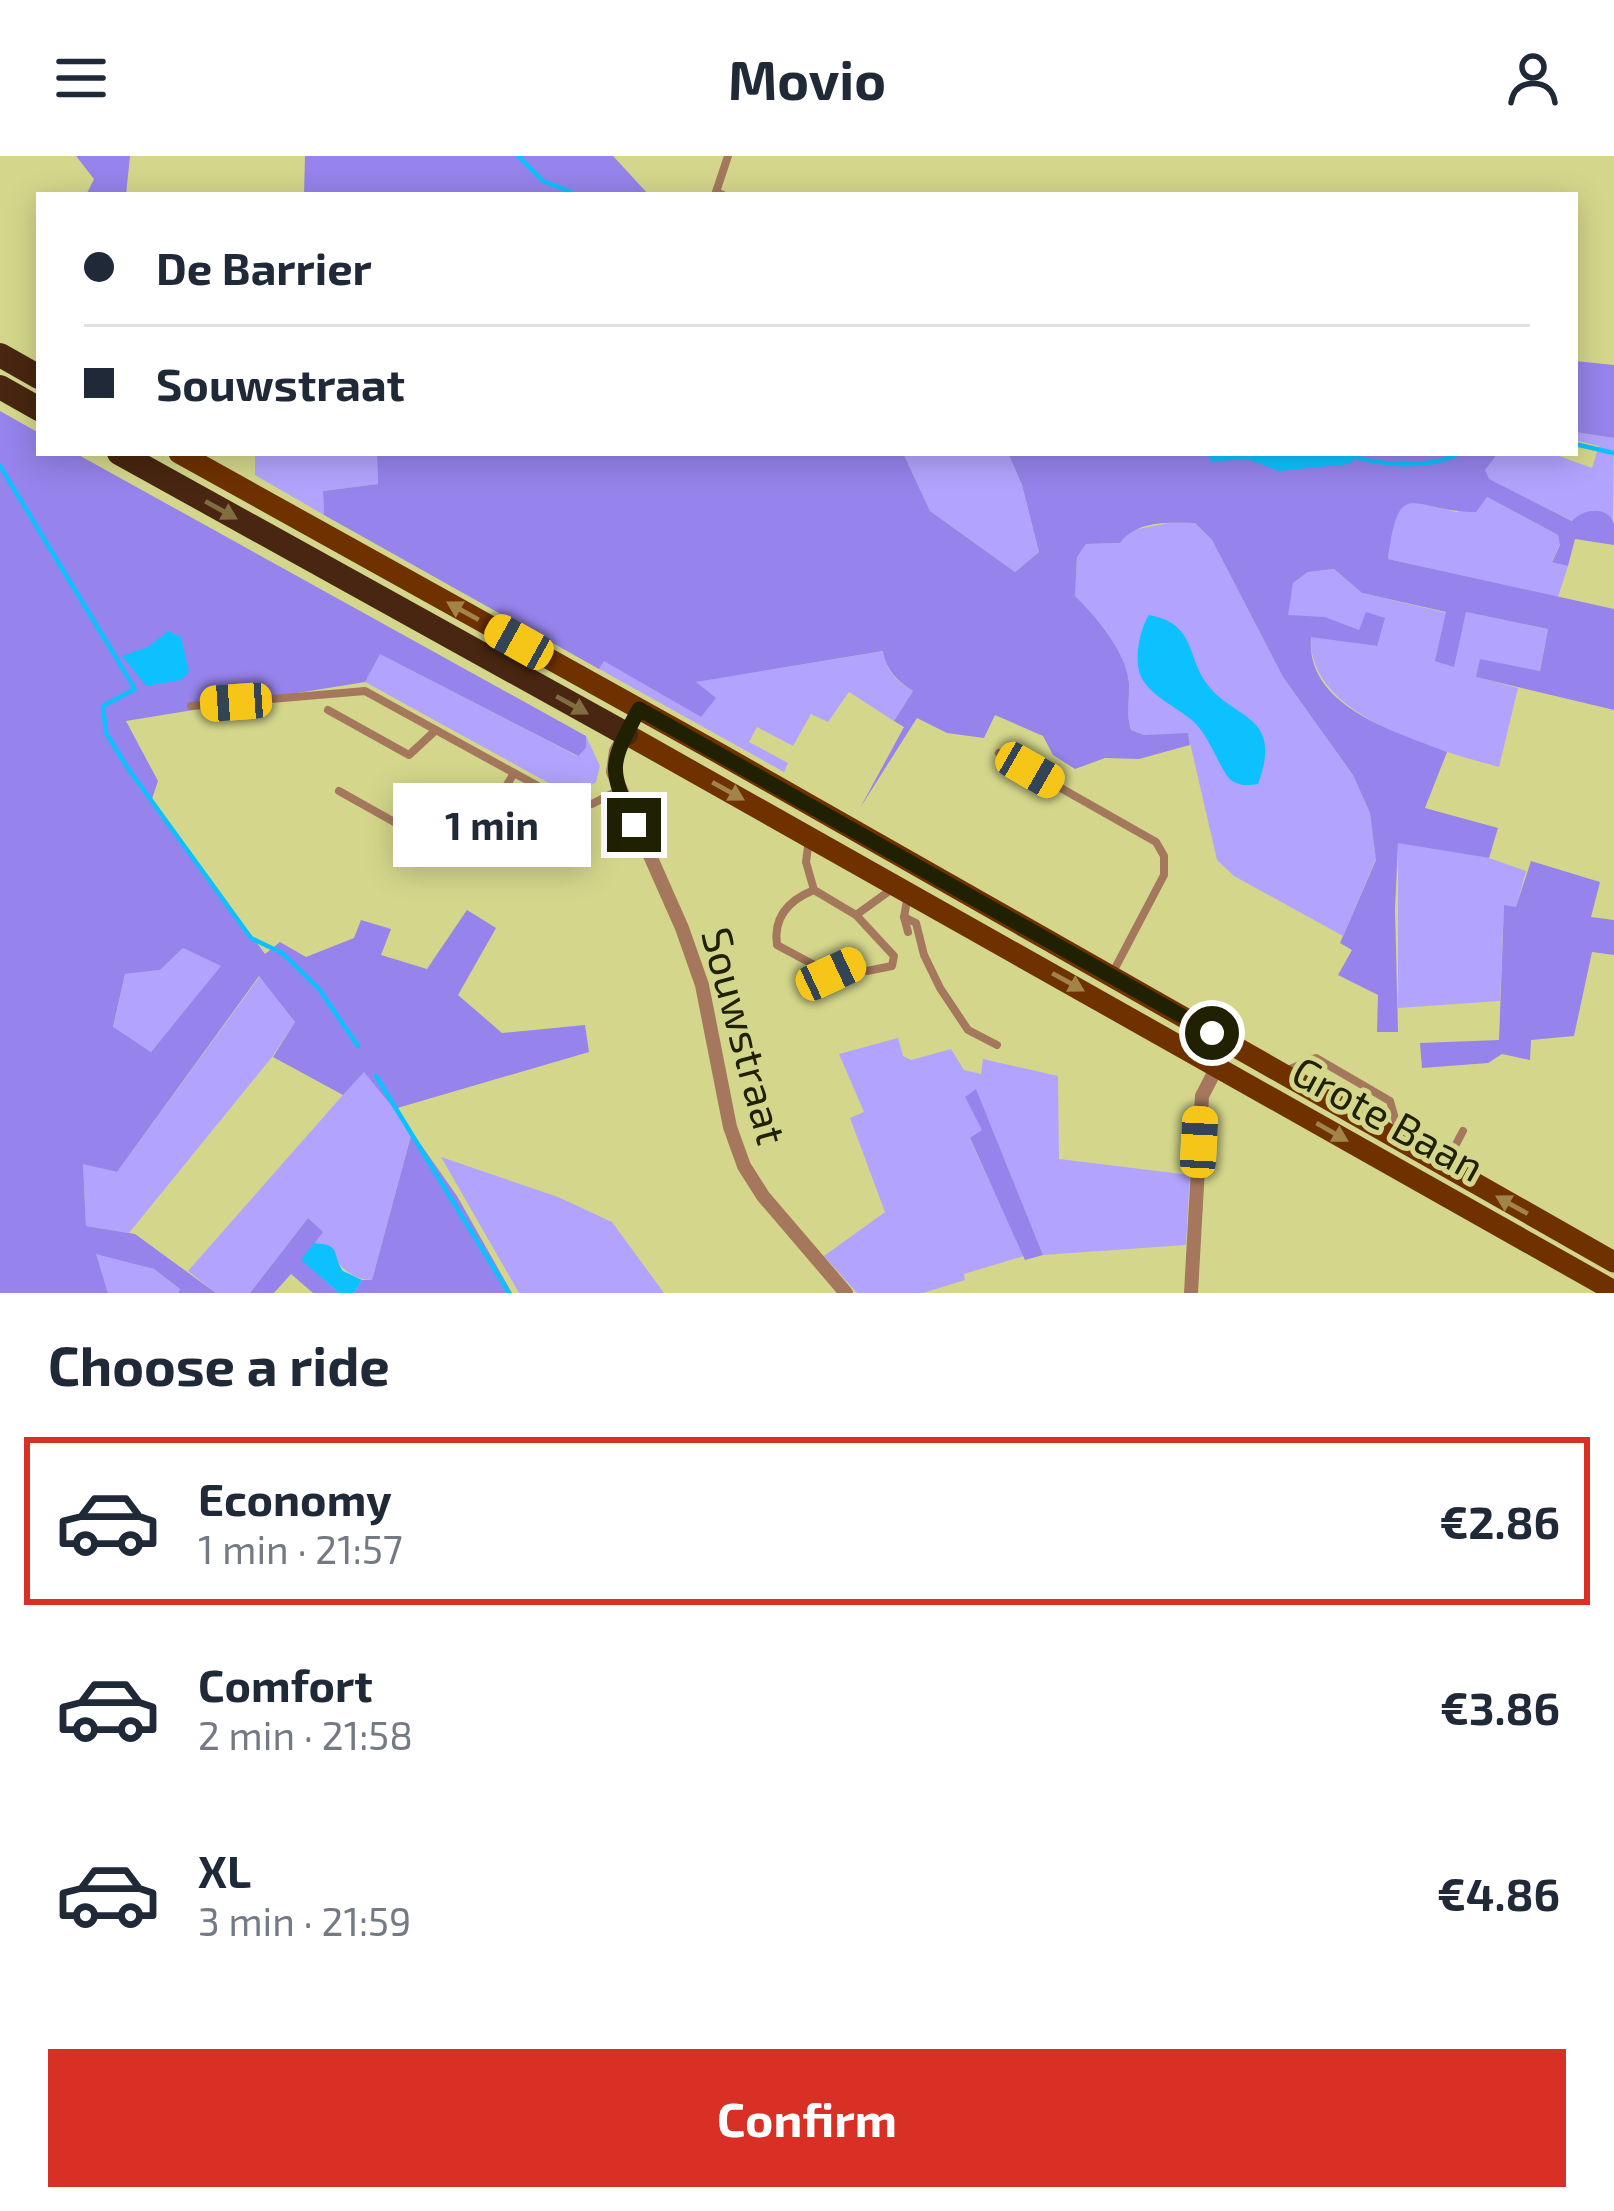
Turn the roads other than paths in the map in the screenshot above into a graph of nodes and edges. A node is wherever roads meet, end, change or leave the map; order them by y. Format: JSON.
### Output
{"nodes":[{"id":1,"x":728,"y":156,"type":"edge"},
{"id":2,"x":716,"y":192,"type":"edge"},
{"id":3,"x":3,"y":355,"type":"edge"},
{"id":4,"x":36,"y":375,"type":"edge"},
{"id":5,"x":0,"y":387,"type":"edge"},
{"id":6,"x":36,"y":407,"type":"edge"},
{"id":7,"x":123,"y":456,"type":"edge"},
{"id":8,"x":183,"y":456,"type":"edge"},
{"id":9,"x":191,"y":706,"type":"dead end"},
{"id":10,"x":639,"y":709,"type":"junction"},
{"id":11,"x":328,"y":710,"type":"dead end"},
{"id":12,"x":436,"y":730,"type":"junction"},
{"id":13,"x":626,"y":734,"type":"junction"},
{"id":14,"x":999,"y":753,"type":"dead end"},
{"id":15,"x":514,"y":773,"type":"junction"},
{"id":16,"x":339,"y":790,"type":"dead end"},
{"id":17,"x":619,"y":790,"type":"junction"},
{"id":18,"x":809,"y":837,"type":"junction"},
{"id":19,"x":901,"y":889,"type":"junction"},
{"id":20,"x":814,"y":890,"type":"junction"},
{"id":21,"x":856,"y":915,"type":"junction"},
{"id":22,"x":904,"y":917,"type":"junction"},
{"id":23,"x":908,"y":932,"type":"dead end"},
{"id":24,"x":1111,"y":975,"type":"junction"},
{"id":25,"x":997,"y":1045,"type":"dead end"},
{"id":26,"x":1217,"y":1066,"type":"junction"},
{"id":27,"x":1463,"y":1131,"type":"dead end"},
{"id":28,"x":1444,"y":1167,"type":"junction"},
{"id":29,"x":1614,"y":1262,"type":"edge"},
{"id":30,"x":1614,"y":1291,"type":"edge"},
{"id":31,"x":846,"y":1293,"type":"edge"},
{"id":32,"x":1191,"y":1293,"type":"edge"}],
"edges":[{"from":1,"to":2,"type":"lane"},
{"from":3,"to":4,"type":"highway"},
{"from":5,"to":6,"type":"highway"},
{"from":7,"to":13,"type":"highway","name":"Grote Baan","one_way":true},
{"from":10,"to":8,"type":"main road","name":"Grote Baan","one_way":true},
{"from":9,"to":12,"type":"lane"},
{"from":10,"to":13,"type":"street"},
{"from":10,"to":24,"type":"main road","name":"Grote Baan"},
{"from":11,"to":12,"type":"lane"},
{"from":12,"to":15,"type":"lane"},
{"from":13,"to":17,"type":"street"},
{"from":13,"to":18,"type":"main road","name":"Grote Baan","one_way":true},
{"from":14,"to":24,"type":"lane"},
{"from":15,"to":16,"type":"lane"},
{"from":15,"to":17,"type":"lane"},
{"from":17,"to":31,"type":"street","name":"Souwstraat"},
{"from":18,"to":19,"type":"main road","name":"Grote Baan"},
{"from":18,"to":20,"type":"lane"},
{"from":19,"to":21,"type":"lane"},
{"from":19,"to":22,"type":"lane"},
{"from":19,"to":26,"type":"main road","name":"Grote Baan","one_way":true},
{"from":20,"to":21,"type":"lane"},
{"from":20,"to":21,"type":"lane"},
{"from":22,"to":23,"type":"lane"},
{"from":22,"to":25,"type":"lane"},
{"from":24,"to":28,"type":"main road","name":"Grote Baan"},
{"from":26,"to":30,"type":"main road","name":"Grote Baan","one_way":true},
{"from":26,"to":32,"type":"street"},
{"from":27,"to":28,"type":"lane"},
{"from":29,"to":28,"type":"main road","name":"Grote Baan","one_way":true}]}
